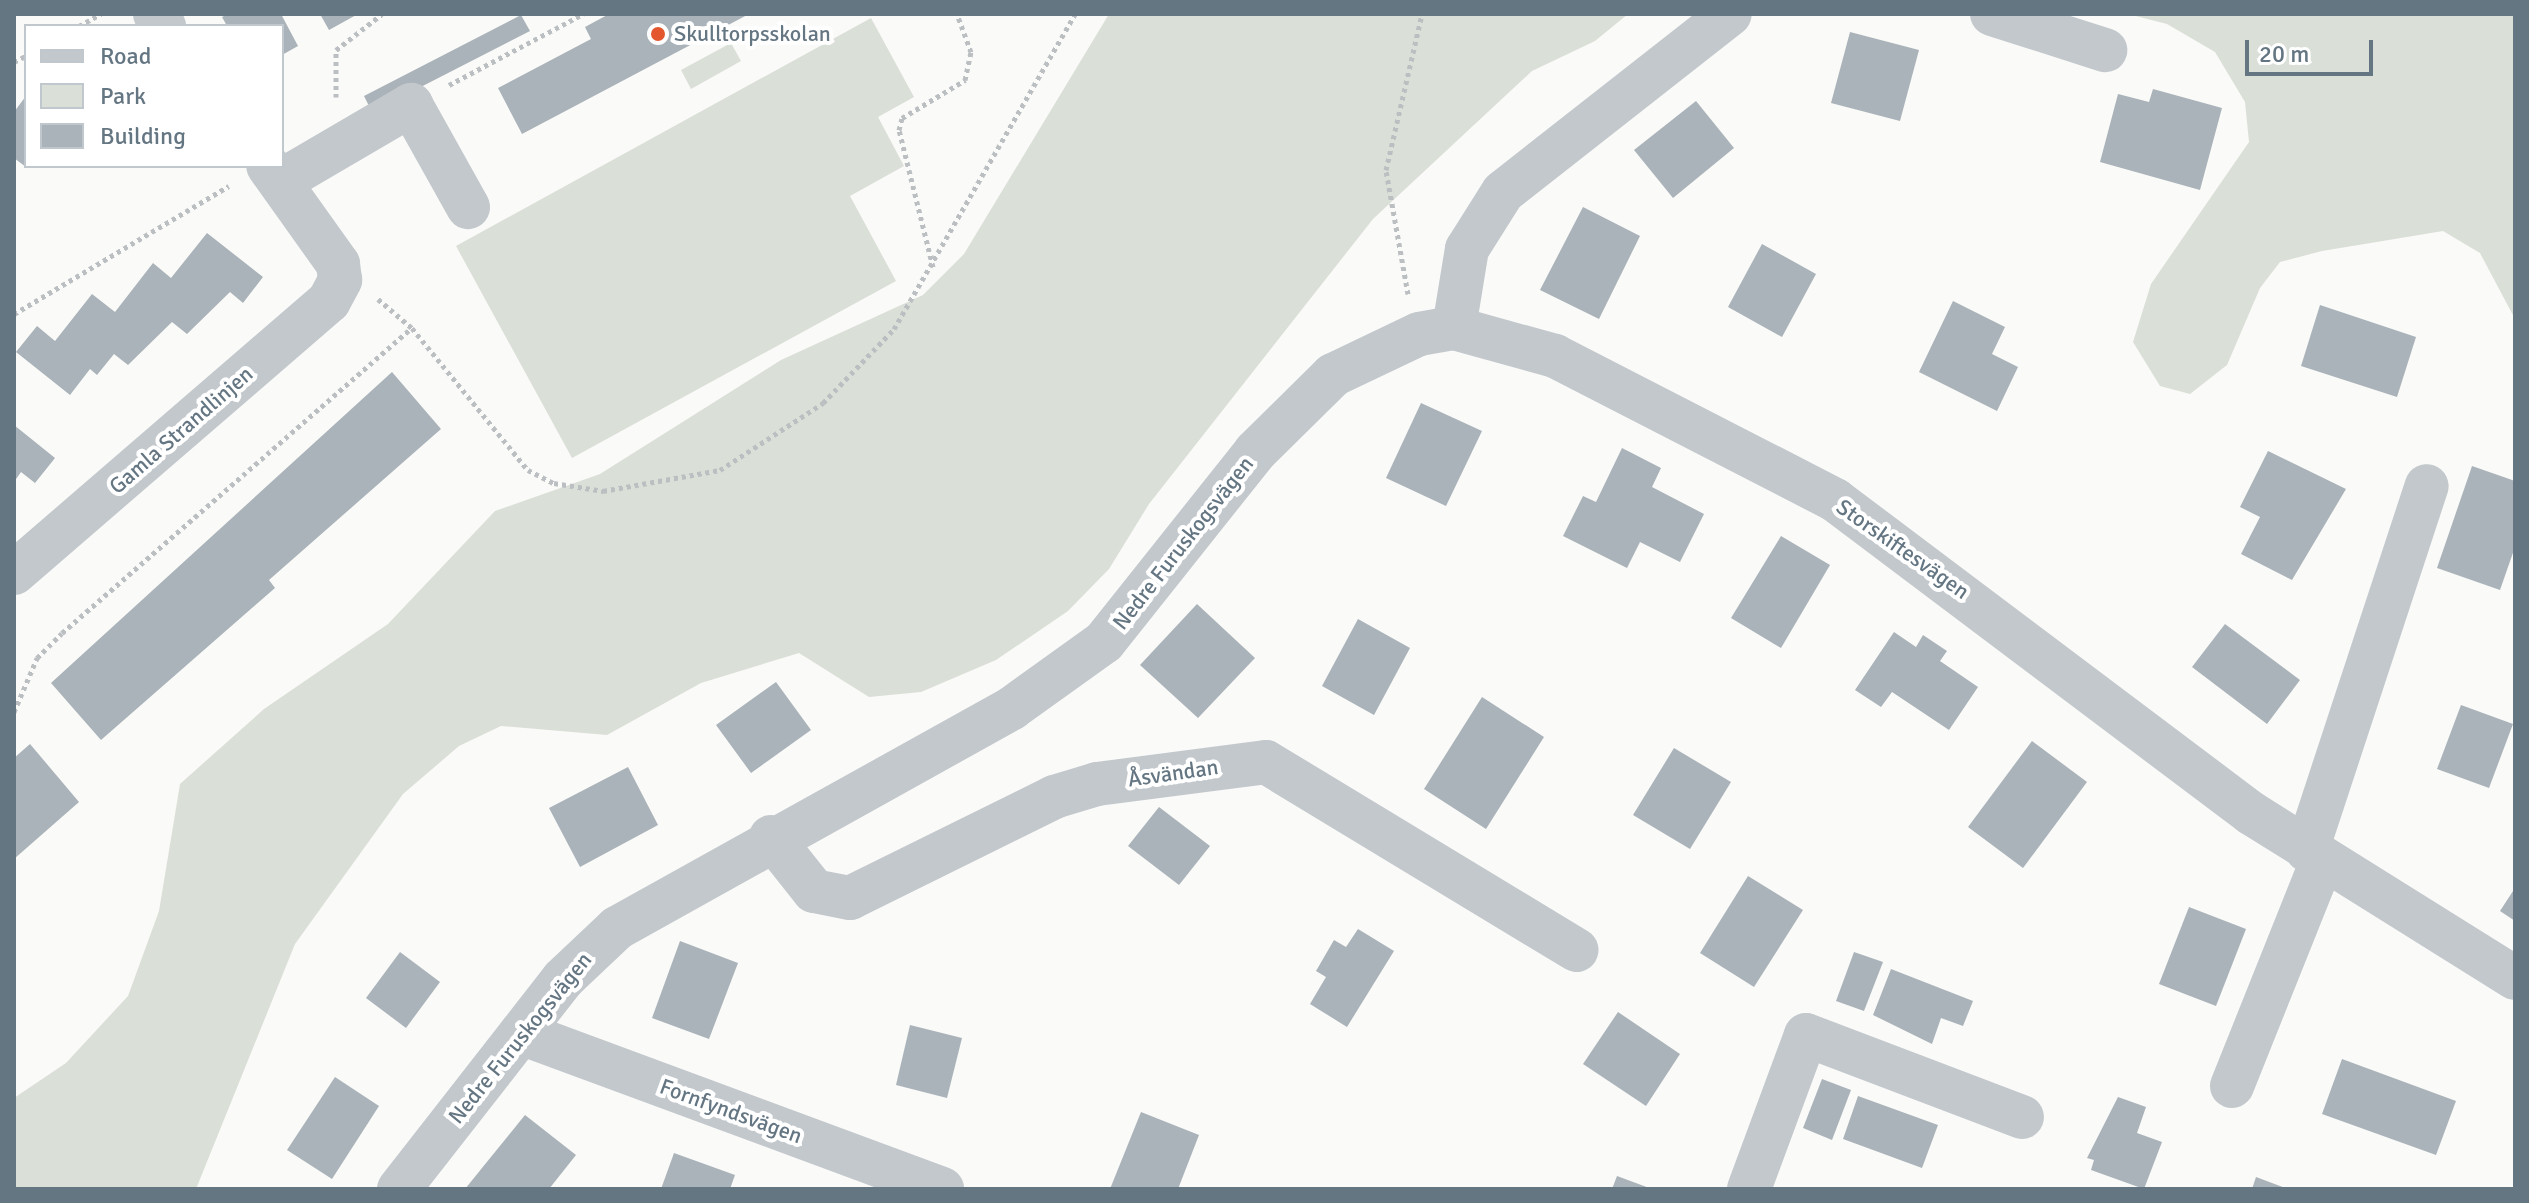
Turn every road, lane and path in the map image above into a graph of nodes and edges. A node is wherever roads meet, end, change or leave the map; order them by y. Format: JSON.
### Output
{"nodes":[{"id":1,"x":101,"y":14,"type":"edge"},
{"id":2,"x":382,"y":14,"type":"edge"},
{"id":3,"x":583,"y":14,"type":"edge"},
{"id":4,"x":957,"y":14,"type":"edge"},
{"id":5,"x":1075,"y":14,"type":"edge"},
{"id":6,"x":1422,"y":14,"type":"edge"},
{"id":7,"x":1730,"y":14,"type":"edge"},
{"id":8,"x":1992,"y":14,"type":"edge"},
{"id":9,"x":83,"y":24,"type":"edge"},
{"id":10,"x":2105,"y":50,"type":"dead end"},
{"id":11,"x":411,"y":105,"type":"junction"},
{"id":12,"x":348,"y":141,"type":"junction"},
{"id":13,"x":284,"y":167,"type":"edge"},
{"id":14,"x":282,"y":168,"type":"edge"},
{"id":15,"x":263,"y":176,"type":"edge"},
{"id":16,"x":468,"y":207,"type":"dead end"},
{"id":17,"x":933,"y":267,"type":"junction"},
{"id":18,"x":340,"y":280,"type":"junction"},
{"id":19,"x":14,"y":314,"type":"edge"},
{"id":20,"x":412,"y":328,"type":"junction"},
{"id":21,"x":1436,"y":331,"type":"junction"},
{"id":22,"x":2427,"y":486,"type":"dead end"},
{"id":23,"x":14,"y":573,"type":"edge"},
{"id":24,"x":14,"y":712,"type":"edge"},
{"id":25,"x":771,"y":837,"type":"junction"},
{"id":26,"x":2315,"y":854,"type":"junction"},
{"id":27,"x":1576,"y":950,"type":"dead end"},
{"id":28,"x":2515,"y":978,"type":"edge"},
{"id":29,"x":521,"y":1033,"type":"junction"},
{"id":30,"x":2232,"y":1086,"type":"dead end"},
{"id":31,"x":2022,"y":1117,"type":"dead end"},
{"id":32,"x":399,"y":1189,"type":"edge"},
{"id":33,"x":942,"y":1189,"type":"edge"},
{"id":34,"x":1749,"y":1189,"type":"edge"}],
"edges":[{"from":1,"to":9,"type":"path"},
{"from":2,"to":12,"type":"path"},
{"from":3,"to":11,"type":"path"},
{"from":4,"to":17,"type":"path"},
{"from":5,"to":17,"type":"path"},
{"from":6,"to":21,"type":"path"},
{"from":7,"to":21,"type":"street"},
{"from":8,"to":10,"type":"street"},
{"from":11,"to":12,"type":"street"},
{"from":11,"to":16,"type":"street"},
{"from":12,"to":13,"type":"street"},
{"from":14,"to":15,"type":"street"},
{"from":15,"to":18,"type":"street"},
{"from":15,"to":19,"type":"path"},
{"from":17,"to":20,"type":"path"},
{"from":18,"to":20,"type":"path"},
{"from":18,"to":23,"type":"street","name":"Gamla Strandlinjen"},
{"from":20,"to":24,"type":"path"},
{"from":21,"to":25,"type":"street","name":"Nedre Furuskogsvägen"},
{"from":21,"to":26,"type":"street","name":"Storskiftesvägen"},
{"from":22,"to":26,"type":"street"},
{"from":25,"to":27,"type":"street","name":"Åsvändan"},
{"from":25,"to":29,"type":"street","name":"Nedre Furuskogsvägen"},
{"from":26,"to":28,"type":"street","name":"Storskiftesvägen"},
{"from":26,"to":30,"type":"street"},
{"from":29,"to":32,"type":"street","name":"Nedre Furuskogsvägen"},
{"from":29,"to":33,"type":"street","name":"Fornfyndsvägen"},
{"from":31,"to":34,"type":"street"}]}
